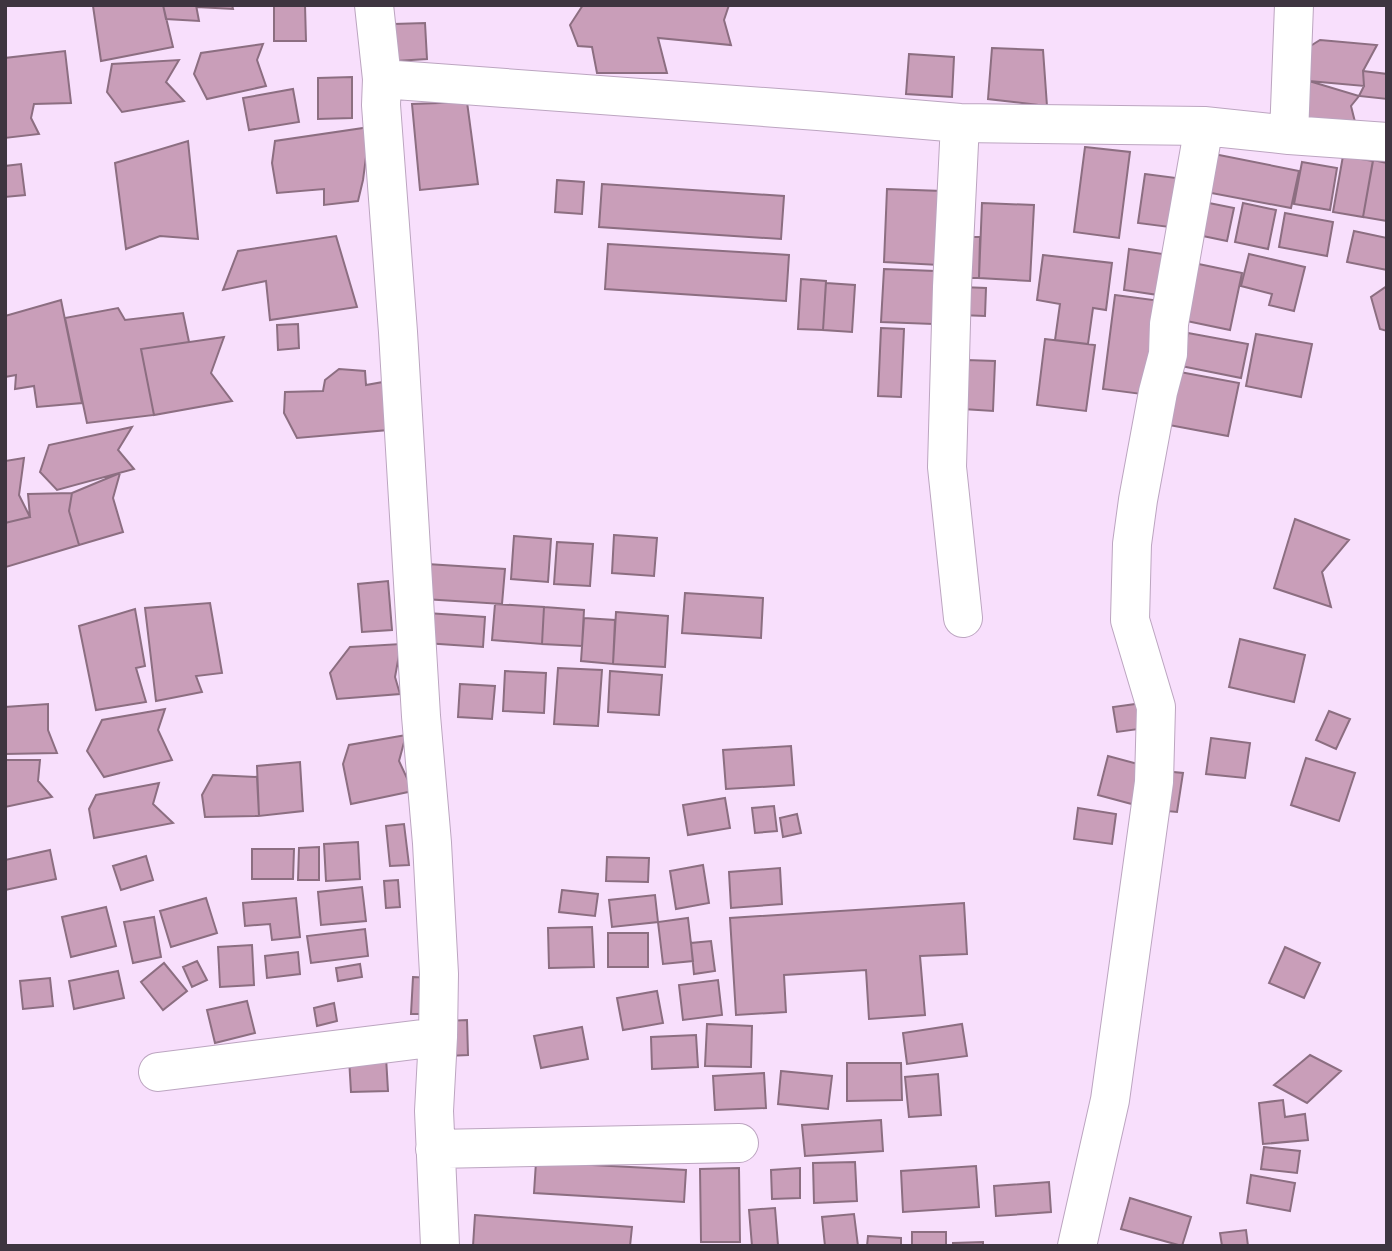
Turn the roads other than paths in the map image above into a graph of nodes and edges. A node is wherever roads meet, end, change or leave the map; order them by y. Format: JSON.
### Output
{"nodes":[{"id":1,"x":374,"y":5,"type":"edge"},
{"id":2,"x":1294,"y":5,"type":"edge"},
{"id":3,"x":382,"y":79,"type":"junction"},
{"id":4,"x":960,"y":123,"type":"junction"},
{"id":5,"x":1204,"y":126,"type":"junction"},
{"id":6,"x":1289,"y":135,"type":"junction"},
{"id":7,"x":1387,"y":142,"type":"edge"},
{"id":8,"x":963,"y":618,"type":"dead end"},
{"id":9,"x":438,"y":1037,"type":"junction"},
{"id":10,"x":158,"y":1072,"type":"dead end"},
{"id":11,"x":739,"y":1143,"type":"dead end"},
{"id":12,"x":435,"y":1149,"type":"junction"},
{"id":13,"x":440,"y":1246,"type":"edge"},
{"id":14,"x":1077,"y":1246,"type":"edge"}],
"edges":[{"from":1,"to":3,"type":"street"},
{"from":2,"to":6,"type":"street"},
{"from":3,"to":4,"type":"street"},
{"from":3,"to":9,"type":"street"},
{"from":4,"to":5,"type":"street"},
{"from":4,"to":8,"type":"street"},
{"from":5,"to":6,"type":"street"},
{"from":5,"to":14,"type":"street"},
{"from":6,"to":7,"type":"street"},
{"from":9,"to":10,"type":"street"},
{"from":9,"to":12,"type":"street"},
{"from":11,"to":12,"type":"street"},
{"from":12,"to":13,"type":"street"}]}
